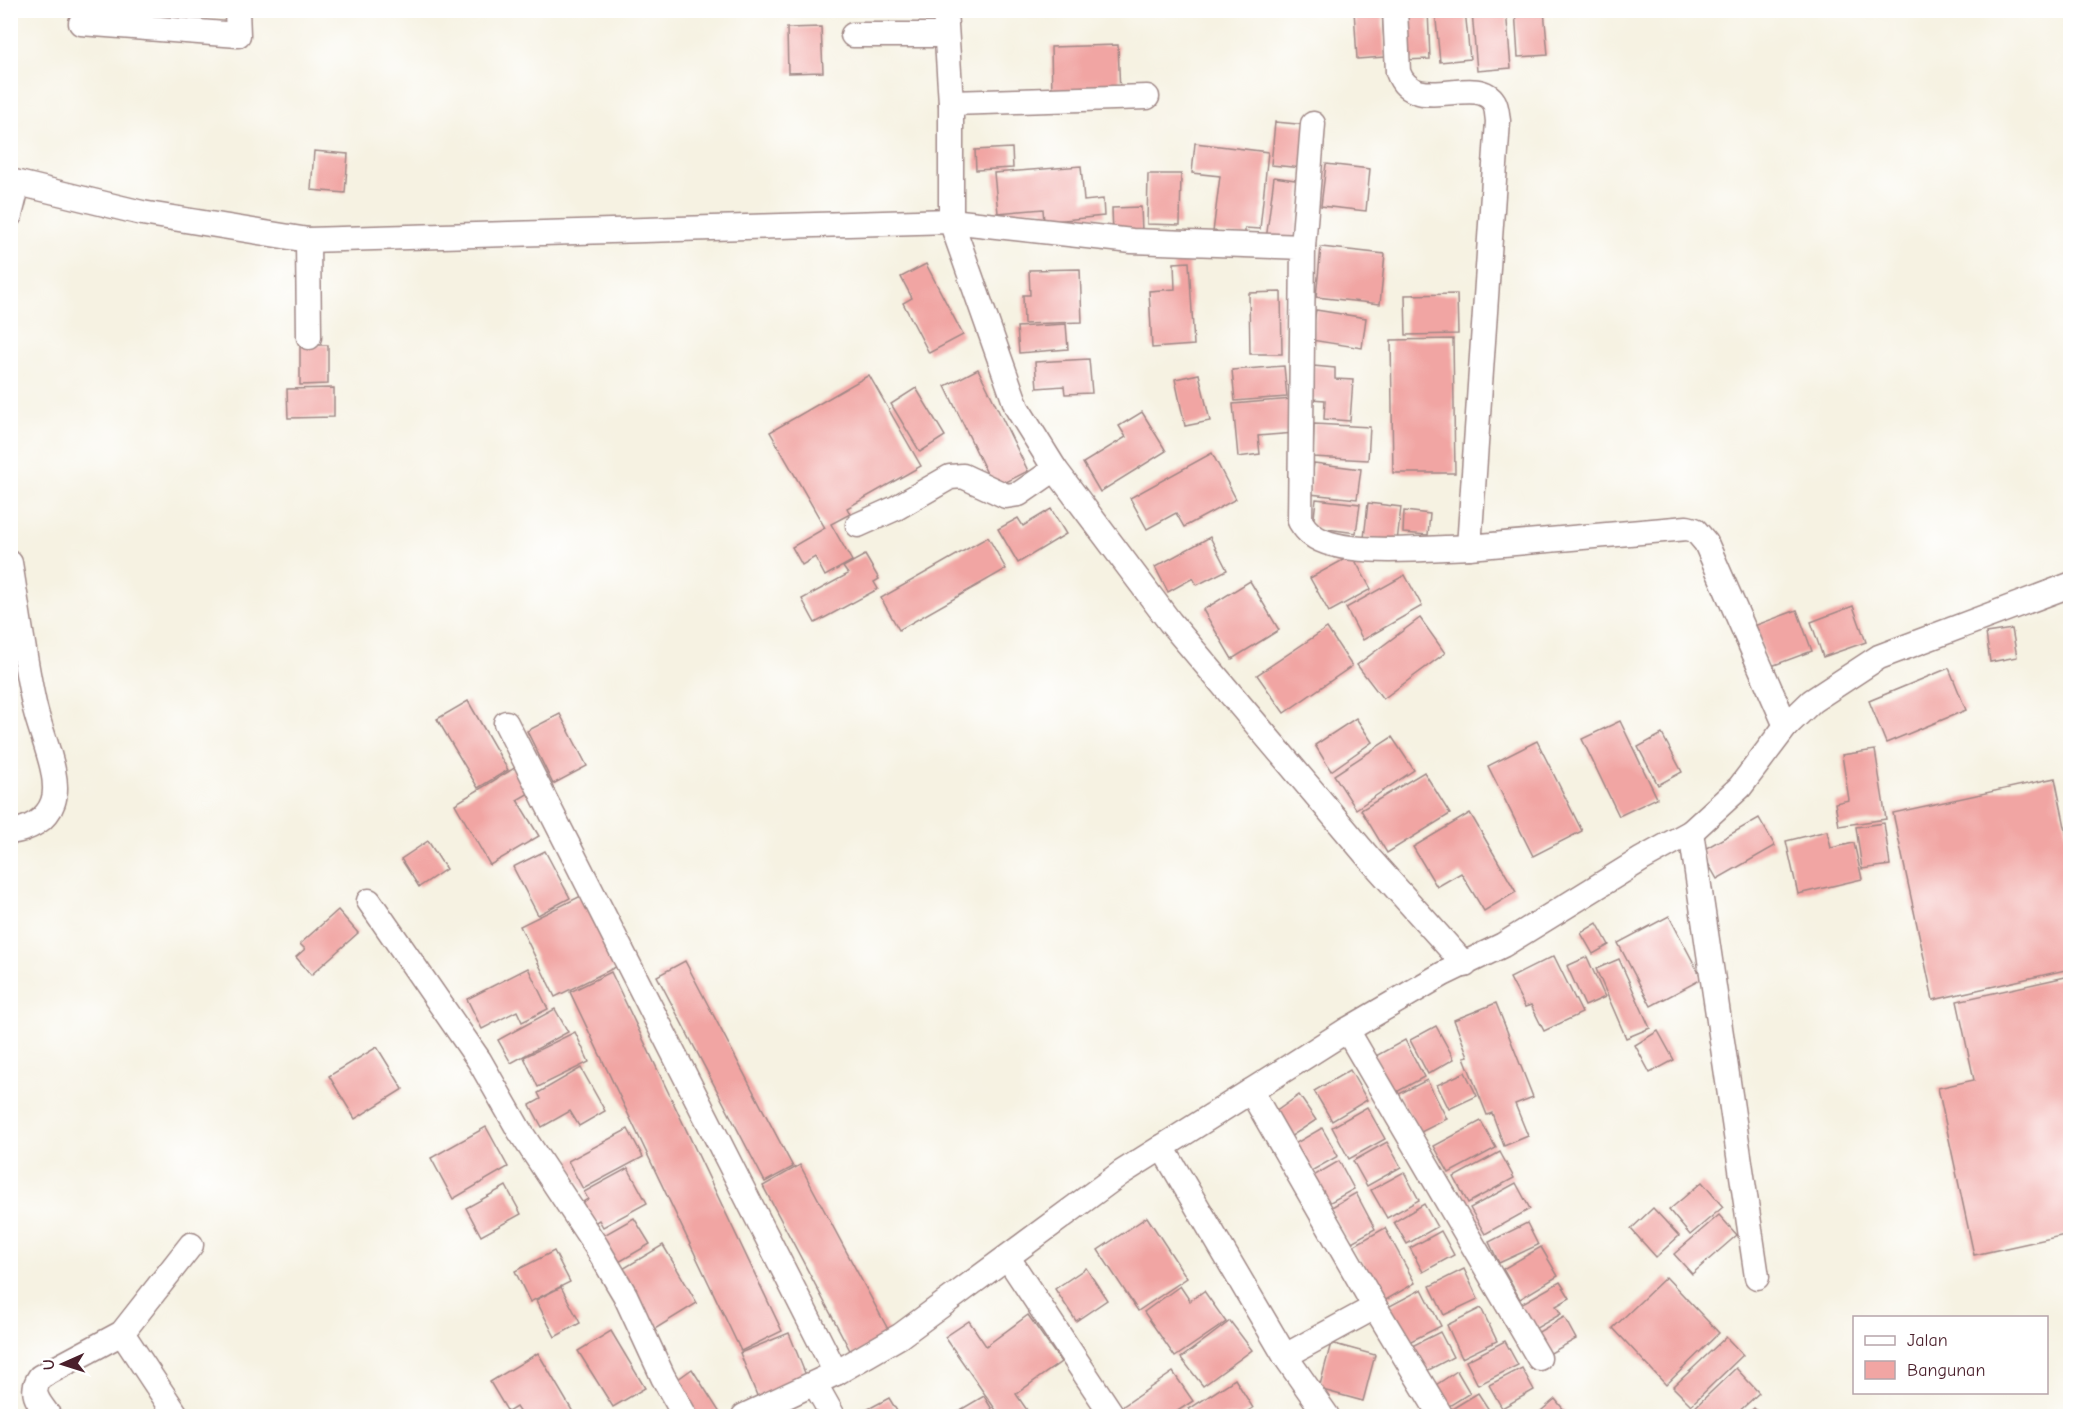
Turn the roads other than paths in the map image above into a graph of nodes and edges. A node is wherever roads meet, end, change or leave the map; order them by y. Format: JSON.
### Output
{"nodes":[{"id":1,"x":237,"y":10,"type":"edge"},
{"id":2,"x":945,"y":10,"type":"edge"},
{"id":3,"x":1395,"y":10,"type":"edge"},
{"id":4,"x":123,"y":19,"type":"edge"},
{"id":5,"x":81,"y":23,"type":"dead end"},
{"id":6,"x":853,"y":35,"type":"dead end"},
{"id":7,"x":945,"y":35,"type":"junction"},
{"id":8,"x":1147,"y":97,"type":"dead end"},
{"id":9,"x":951,"y":103,"type":"junction"},
{"id":10,"x":1312,"y":124,"type":"dead end"},
{"id":11,"x":14,"y":182,"type":"edge"},
{"id":12,"x":10,"y":214,"type":"edge"},
{"id":13,"x":951,"y":221,"type":"junction"},
{"id":14,"x":308,"y":240,"type":"junction"},
{"id":15,"x":1303,"y":248,"type":"junction"},
{"id":16,"x":309,"y":337,"type":"dead end"},
{"id":17,"x":1055,"y":469,"type":"junction"},
{"id":18,"x":858,"y":525,"type":"dead end"},
{"id":19,"x":1469,"y":547,"type":"junction"},
{"id":20,"x":10,"y":563,"type":"edge"},
{"id":21,"x":2070,"y":585,"type":"edge"},
{"id":22,"x":506,"y":723,"type":"dead end"},
{"id":23,"x":1786,"y":726,"type":"junction"},
{"id":24,"x":10,"y":832,"type":"edge"},
{"id":25,"x":1691,"y":832,"type":"junction"},
{"id":26,"x":369,"y":901,"type":"dead end"},
{"id":27,"x":1465,"y":964,"type":"junction"},
{"id":28,"x":1347,"y":1030,"type":"junction"},
{"id":29,"x":1251,"y":1090,"type":"junction"},
{"id":30,"x":1162,"y":1147,"type":"junction"},
{"id":31,"x":190,"y":1245,"type":"dead end"},
{"id":32,"x":1008,"y":1258,"type":"junction"},
{"id":33,"x":1757,"y":1277,"type":"dead end"},
{"id":34,"x":1375,"y":1307,"type":"junction"},
{"id":35,"x":122,"y":1333,"type":"junction"},
{"id":36,"x":1285,"y":1356,"type":"junction"},
{"id":37,"x":1539,"y":1358,"type":"dead end"},
{"id":38,"x":826,"y":1378,"type":"junction"},
{"id":39,"x":49,"y":1416,"type":"edge"},
{"id":40,"x":177,"y":1416,"type":"edge"},
{"id":41,"x":685,"y":1416,"type":"edge"},
{"id":42,"x":744,"y":1416,"type":"edge"},
{"id":43,"x":833,"y":1416,"type":"edge"},
{"id":44,"x":1113,"y":1416,"type":"edge"},
{"id":45,"x":1327,"y":1416,"type":"edge"},
{"id":46,"x":1441,"y":1416,"type":"edge"}],
"edges":[{"from":1,"to":4,"type":"street"},
{"from":2,"to":7,"type":"street"},
{"from":3,"to":19,"type":"street"},
{"from":4,"to":5,"type":"street"},
{"from":6,"to":7,"type":"street"},
{"from":7,"to":9,"type":"street"},
{"from":8,"to":9,"type":"street"},
{"from":9,"to":13,"type":"street"},
{"from":10,"to":15,"type":"street"},
{"from":11,"to":12,"type":"street"},
{"from":11,"to":14,"type":"street"},
{"from":13,"to":14,"type":"street"},
{"from":13,"to":15,"type":"street"},
{"from":13,"to":17,"type":"street"},
{"from":14,"to":16,"type":"street"},
{"from":15,"to":19,"type":"street"},
{"from":17,"to":18,"type":"street"},
{"from":17,"to":27,"type":"street"},
{"from":19,"to":23,"type":"street"},
{"from":20,"to":24,"type":"street"},
{"from":21,"to":23,"type":"street"},
{"from":22,"to":38,"type":"street"},
{"from":23,"to":25,"type":"street"},
{"from":25,"to":27,"type":"street"},
{"from":25,"to":33,"type":"street"},
{"from":26,"to":41,"type":"street"},
{"from":27,"to":28,"type":"street"},
{"from":28,"to":29,"type":"street"},
{"from":28,"to":37,"type":"street"},
{"from":29,"to":30,"type":"street"},
{"from":29,"to":34,"type":"street"},
{"from":30,"to":32,"type":"street"},
{"from":30,"to":36,"type":"street"},
{"from":31,"to":35,"type":"street"},
{"from":32,"to":38,"type":"street"},
{"from":32,"to":44,"type":"street"},
{"from":34,"to":36,"type":"street"},
{"from":34,"to":46,"type":"street"},
{"from":35,"to":39,"type":"street"},
{"from":35,"to":40,"type":"street"},
{"from":36,"to":45,"type":"street"},
{"from":38,"to":42,"type":"street"},
{"from":38,"to":43,"type":"street"}]}
